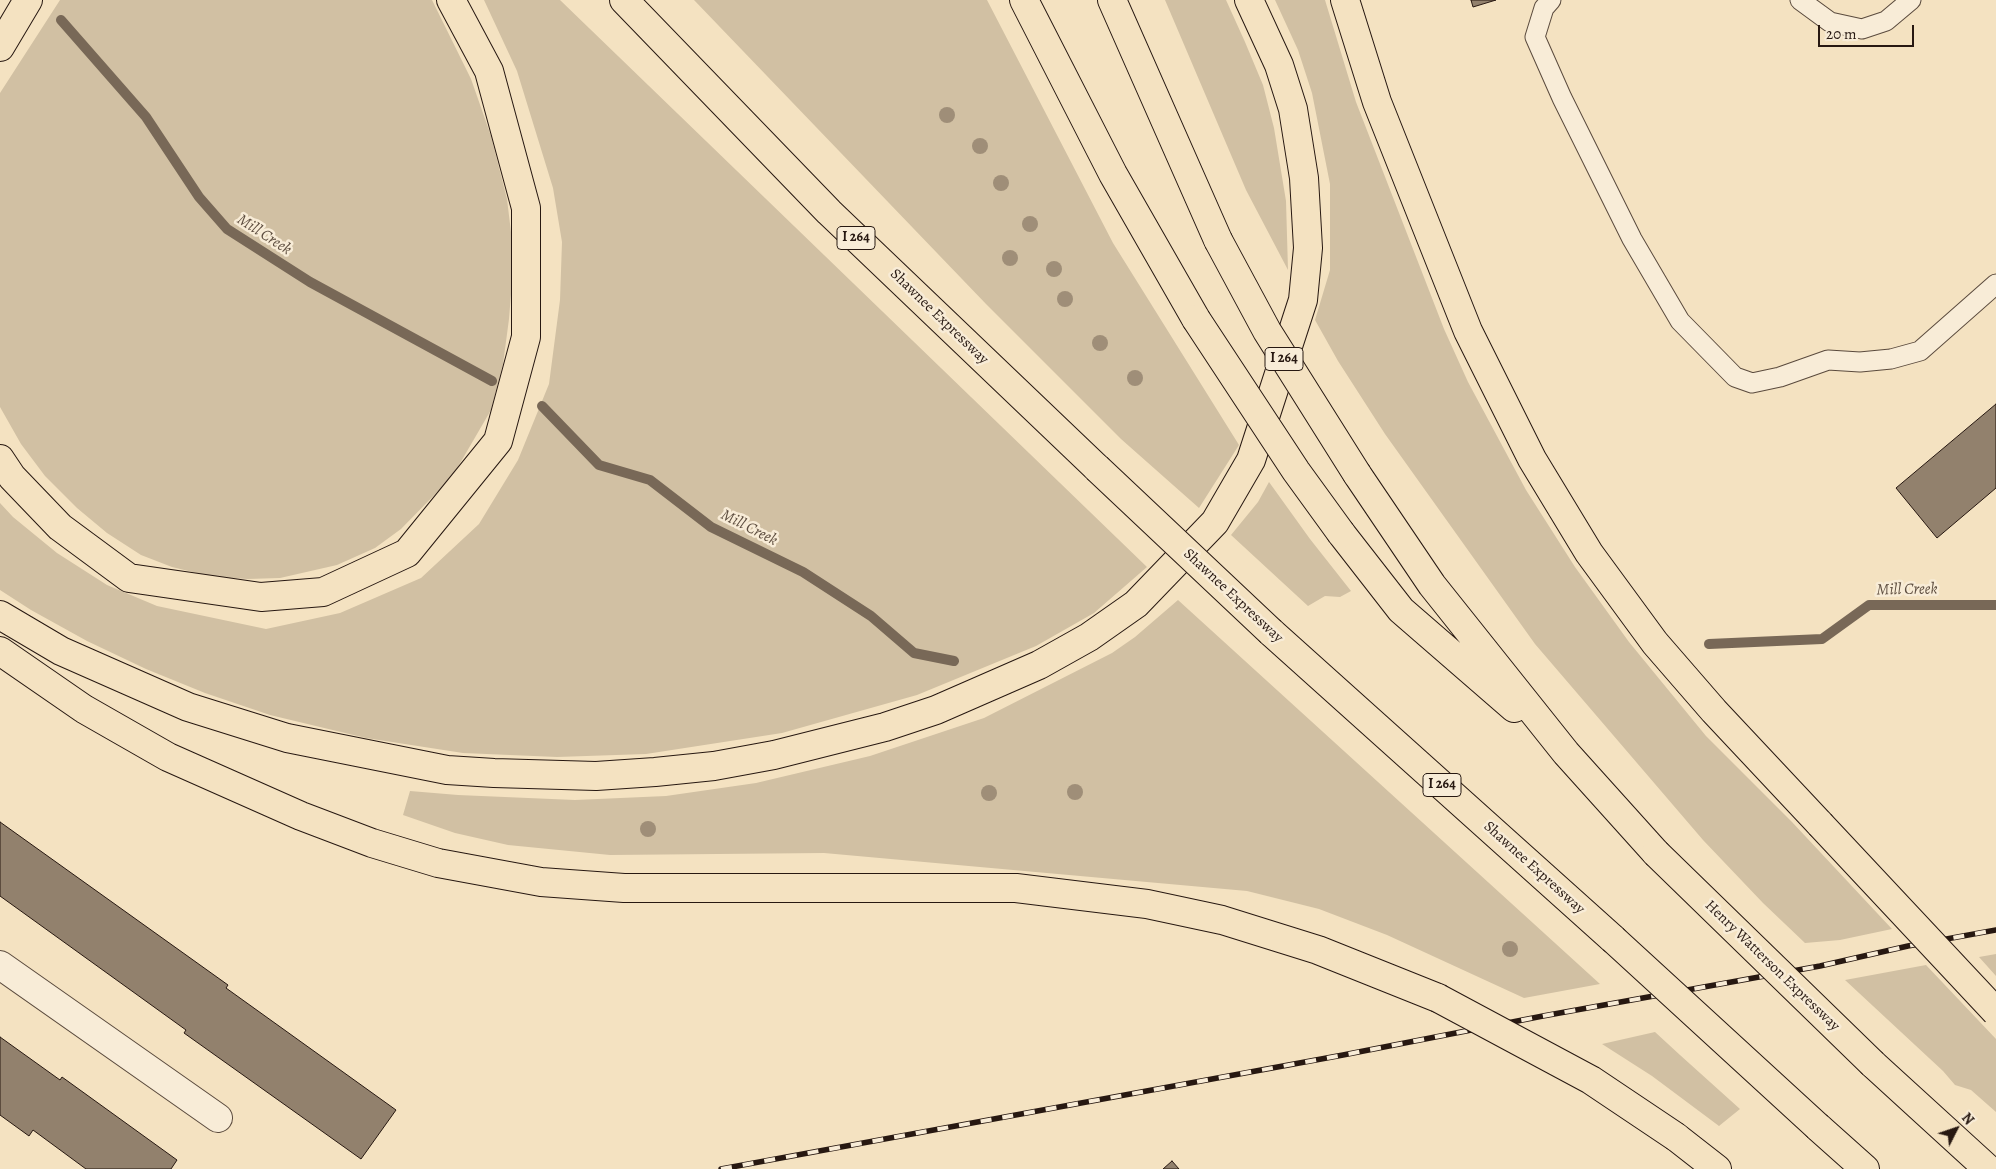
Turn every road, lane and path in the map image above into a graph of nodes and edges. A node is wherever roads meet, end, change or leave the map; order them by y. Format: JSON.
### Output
{"nodes":[{"id":1,"x":28,"y":0,"type":"edge"},
{"id":2,"x":451,"y":0,"type":"edge"},
{"id":3,"x":624,"y":0,"type":"edge"},
{"id":4,"x":1024,"y":0,"type":"edge"},
{"id":5,"x":1112,"y":0,"type":"edge"},
{"id":6,"x":1249,"y":0,"type":"edge"},
{"id":7,"x":1345,"y":0,"type":"edge"},
{"id":8,"x":1551,"y":0,"type":"edge"},
{"id":9,"x":1800,"y":0,"type":"edge"},
{"id":10,"x":1911,"y":0,"type":"edge"},
{"id":11,"x":0,"y":47,"type":"edge"},
{"id":12,"x":1996,"y":284,"type":"edge"},
{"id":13,"x":0,"y":459,"type":"edge"},
{"id":14,"x":0,"y":615,"type":"edge"},
{"id":15,"x":0,"y":651,"type":"edge"},
{"id":16,"x":1566,"y":753,"type":"junction"},
{"id":17,"x":0,"y":965,"type":"edge"},
{"id":18,"x":1996,"y":1012,"type":"edge"},
{"id":19,"x":218,"y":1118,"type":"dead end"},
{"id":20,"x":1717,"y":1169,"type":"edge"},
{"id":21,"x":1865,"y":1169,"type":"edge"},
{"id":22,"x":1988,"y":1169,"type":"edge"}],
"edges":[{"from":1,"to":11,"type":"highway"},
{"from":2,"to":13,"type":"highway"},
{"from":3,"to":21,"type":"highway","name":"Shawnee Expressway","number":"I 264","bridge":true},
{"from":4,"to":16,"type":"highway","bridge":true},
{"from":5,"to":16,"type":"highway","number":"I 264","bridge":true},
{"from":6,"to":14,"type":"highway"},
{"from":7,"to":18,"type":"highway","bridge":true},
{"from":8,"to":12,"type":"lane"},
{"from":9,"to":10,"type":"lane"},
{"from":15,"to":20,"type":"highway","bridge":true},
{"from":16,"to":22,"type":"highway","name":"Henry Watterson Expressway","number":"I 264","bridge":true},
{"from":17,"to":19,"type":"street"}]}
